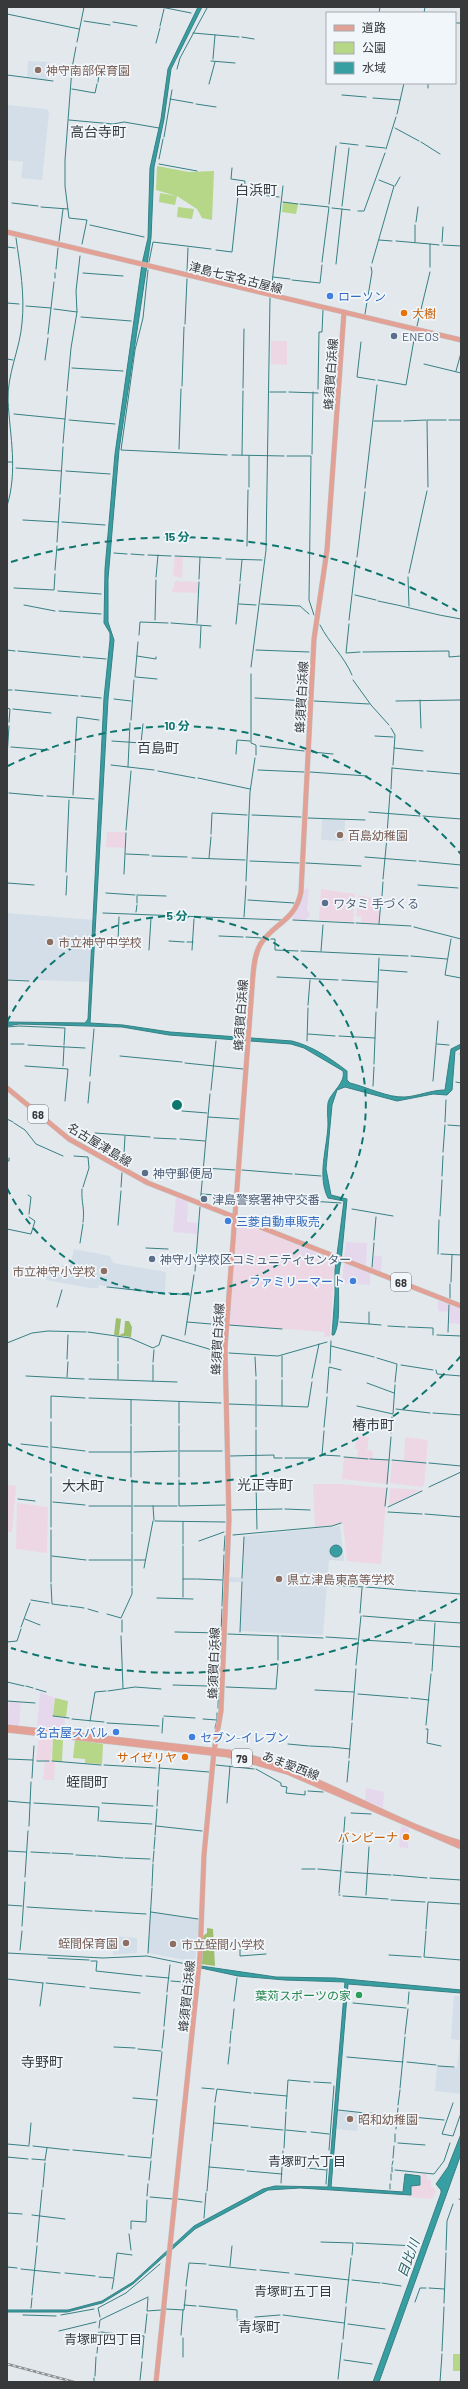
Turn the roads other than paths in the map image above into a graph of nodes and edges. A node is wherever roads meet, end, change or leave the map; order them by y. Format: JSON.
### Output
{"nodes":[{"id":1,"x":7,"y":232,"type":"edge"},
{"id":2,"x":344,"y":312,"type":"junction"},
{"id":3,"x":461,"y":340,"type":"edge"},
{"id":4,"x":7,"y":1088,"type":"edge"},
{"id":5,"x":235,"y":1217,"type":"junction"},
{"id":6,"x":461,"y":1306,"type":"edge"},
{"id":7,"x":7,"y":1727,"type":"edge"},
{"id":8,"x":7,"y":1730,"type":"edge"},
{"id":9,"x":214,"y":1752,"type":"junction"},
{"id":10,"x":461,"y":1843,"type":"edge"},
{"id":11,"x":461,"y":1847,"type":"edge"},
{"id":12,"x":156,"y":2382,"type":"edge"}],
"edges":[{"from":1,"to":2,"type":"main road","name":"津島七宝名古屋線"},
{"from":2,"to":3,"type":"main road","name":"津島七宝名古屋線"},
{"from":2,"to":5,"type":"main road","name":"蜂須賀白浜線"},
{"from":4,"to":5,"type":"main road","name":"名古屋津島線","number":"68"},
{"from":5,"to":6,"type":"main road","name":"名古屋津島線","number":"68"},
{"from":5,"to":9,"type":"main road","name":"蜂須賀白浜線"},
{"from":7,"to":9,"type":"main road","name":"あま愛西線","number":"79"},
{"from":8,"to":9,"type":"main road","name":"あま愛西線","number":"79"},
{"from":9,"to":10,"type":"main road","name":"あま愛西線","number":"79"},
{"from":9,"to":11,"type":"main road","name":"あま愛西線","number":"79"},
{"from":9,"to":12,"type":"main road","name":"蜂須賀白浜線"}]}
